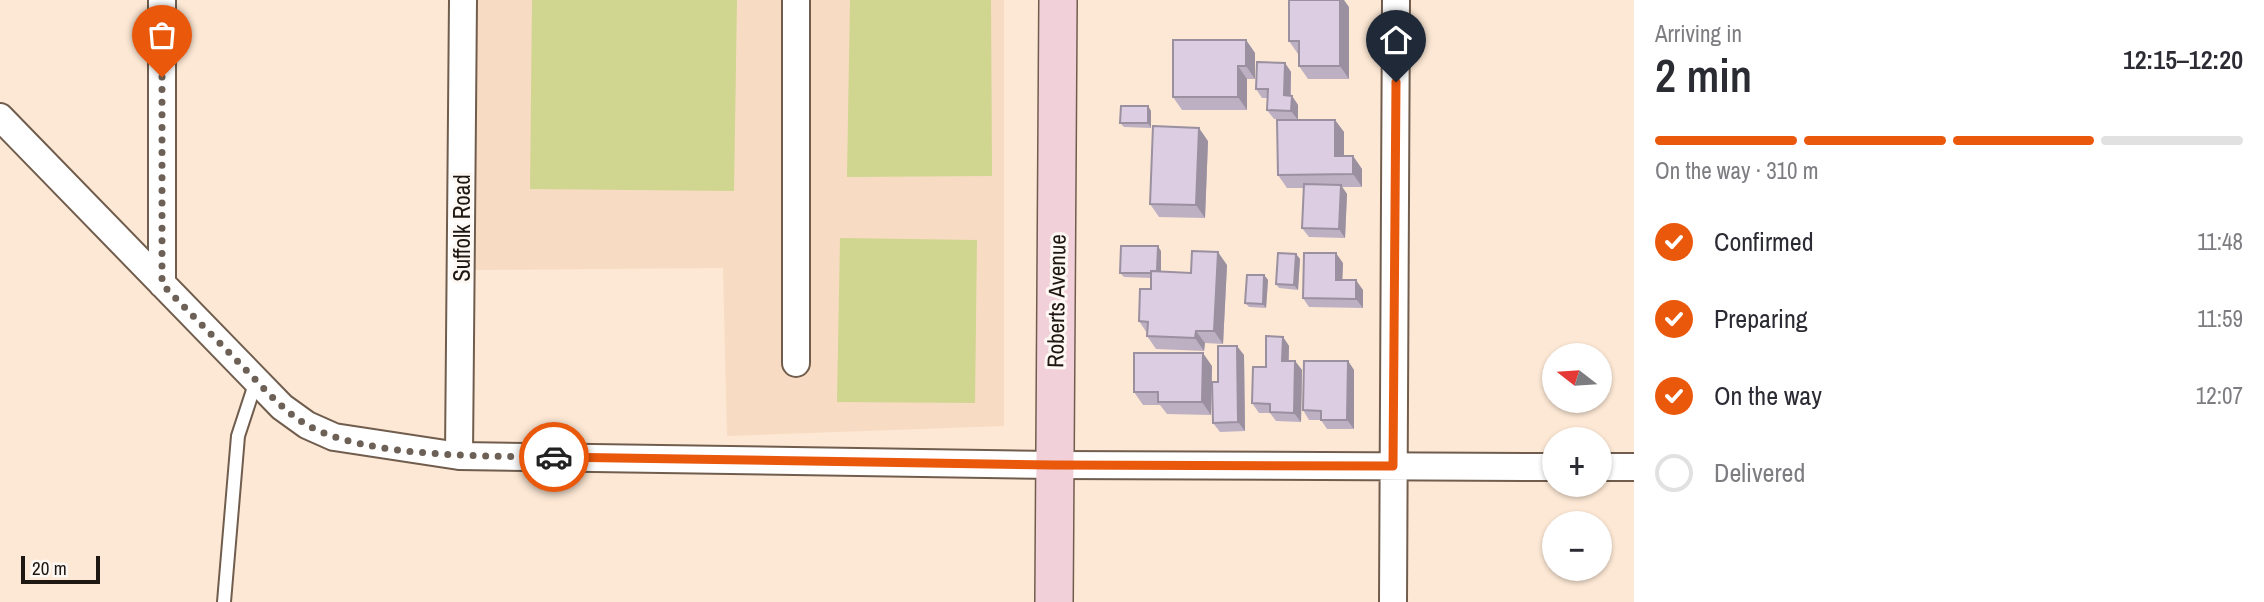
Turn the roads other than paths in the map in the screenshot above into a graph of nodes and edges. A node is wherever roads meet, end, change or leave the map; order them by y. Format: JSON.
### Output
{"nodes":[{"id":1,"x":162,"y":0,"type":"edge"},
{"id":2,"x":463,"y":0,"type":"edge"},
{"id":3,"x":796,"y":0,"type":"edge"},
{"id":4,"x":1058,"y":0,"type":"edge"},
{"id":5,"x":1396,"y":0,"type":"edge"},
{"id":6,"x":0,"y":117,"type":"edge"},
{"id":7,"x":162,"y":284,"type":"junction"},
{"id":8,"x":796,"y":363,"type":"dead end"},
{"id":9,"x":256,"y":380,"type":"junction"},
{"id":10,"x":459,"y":456,"type":"junction"},
{"id":11,"x":1053,"y":465,"type":"junction"},
{"id":12,"x":1393,"y":466,"type":"junction"},
{"id":13,"x":1542,"y":467,"type":"edge"},
{"id":14,"x":1612,"y":467,"type":"edge"},
{"id":15,"x":1634,"y":467,"type":"edge"},
{"id":16,"x":224,"y":602,"type":"edge"},
{"id":17,"x":1054,"y":602,"type":"edge"},
{"id":18,"x":1393,"y":602,"type":"edge"}],
"edges":[{"from":1,"to":7,"type":"street"},
{"from":2,"to":10,"type":"street","name":"Suffolk Road"},
{"from":3,"to":8,"type":"street"},
{"from":4,"to":11,"type":"main road","name":"Roberts Avenue"},
{"from":5,"to":12,"type":"street"},
{"from":6,"to":7,"type":"street"},
{"from":7,"to":9,"type":"street"},
{"from":9,"to":10,"type":"street"},
{"from":9,"to":16,"type":"lane"},
{"from":10,"to":11,"type":"street"},
{"from":11,"to":12,"type":"street"},
{"from":11,"to":17,"type":"main road","name":"Roberts Avenue"},
{"from":12,"to":13,"type":"street"},
{"from":12,"to":18,"type":"street"},
{"from":14,"to":15,"type":"street"}]}
